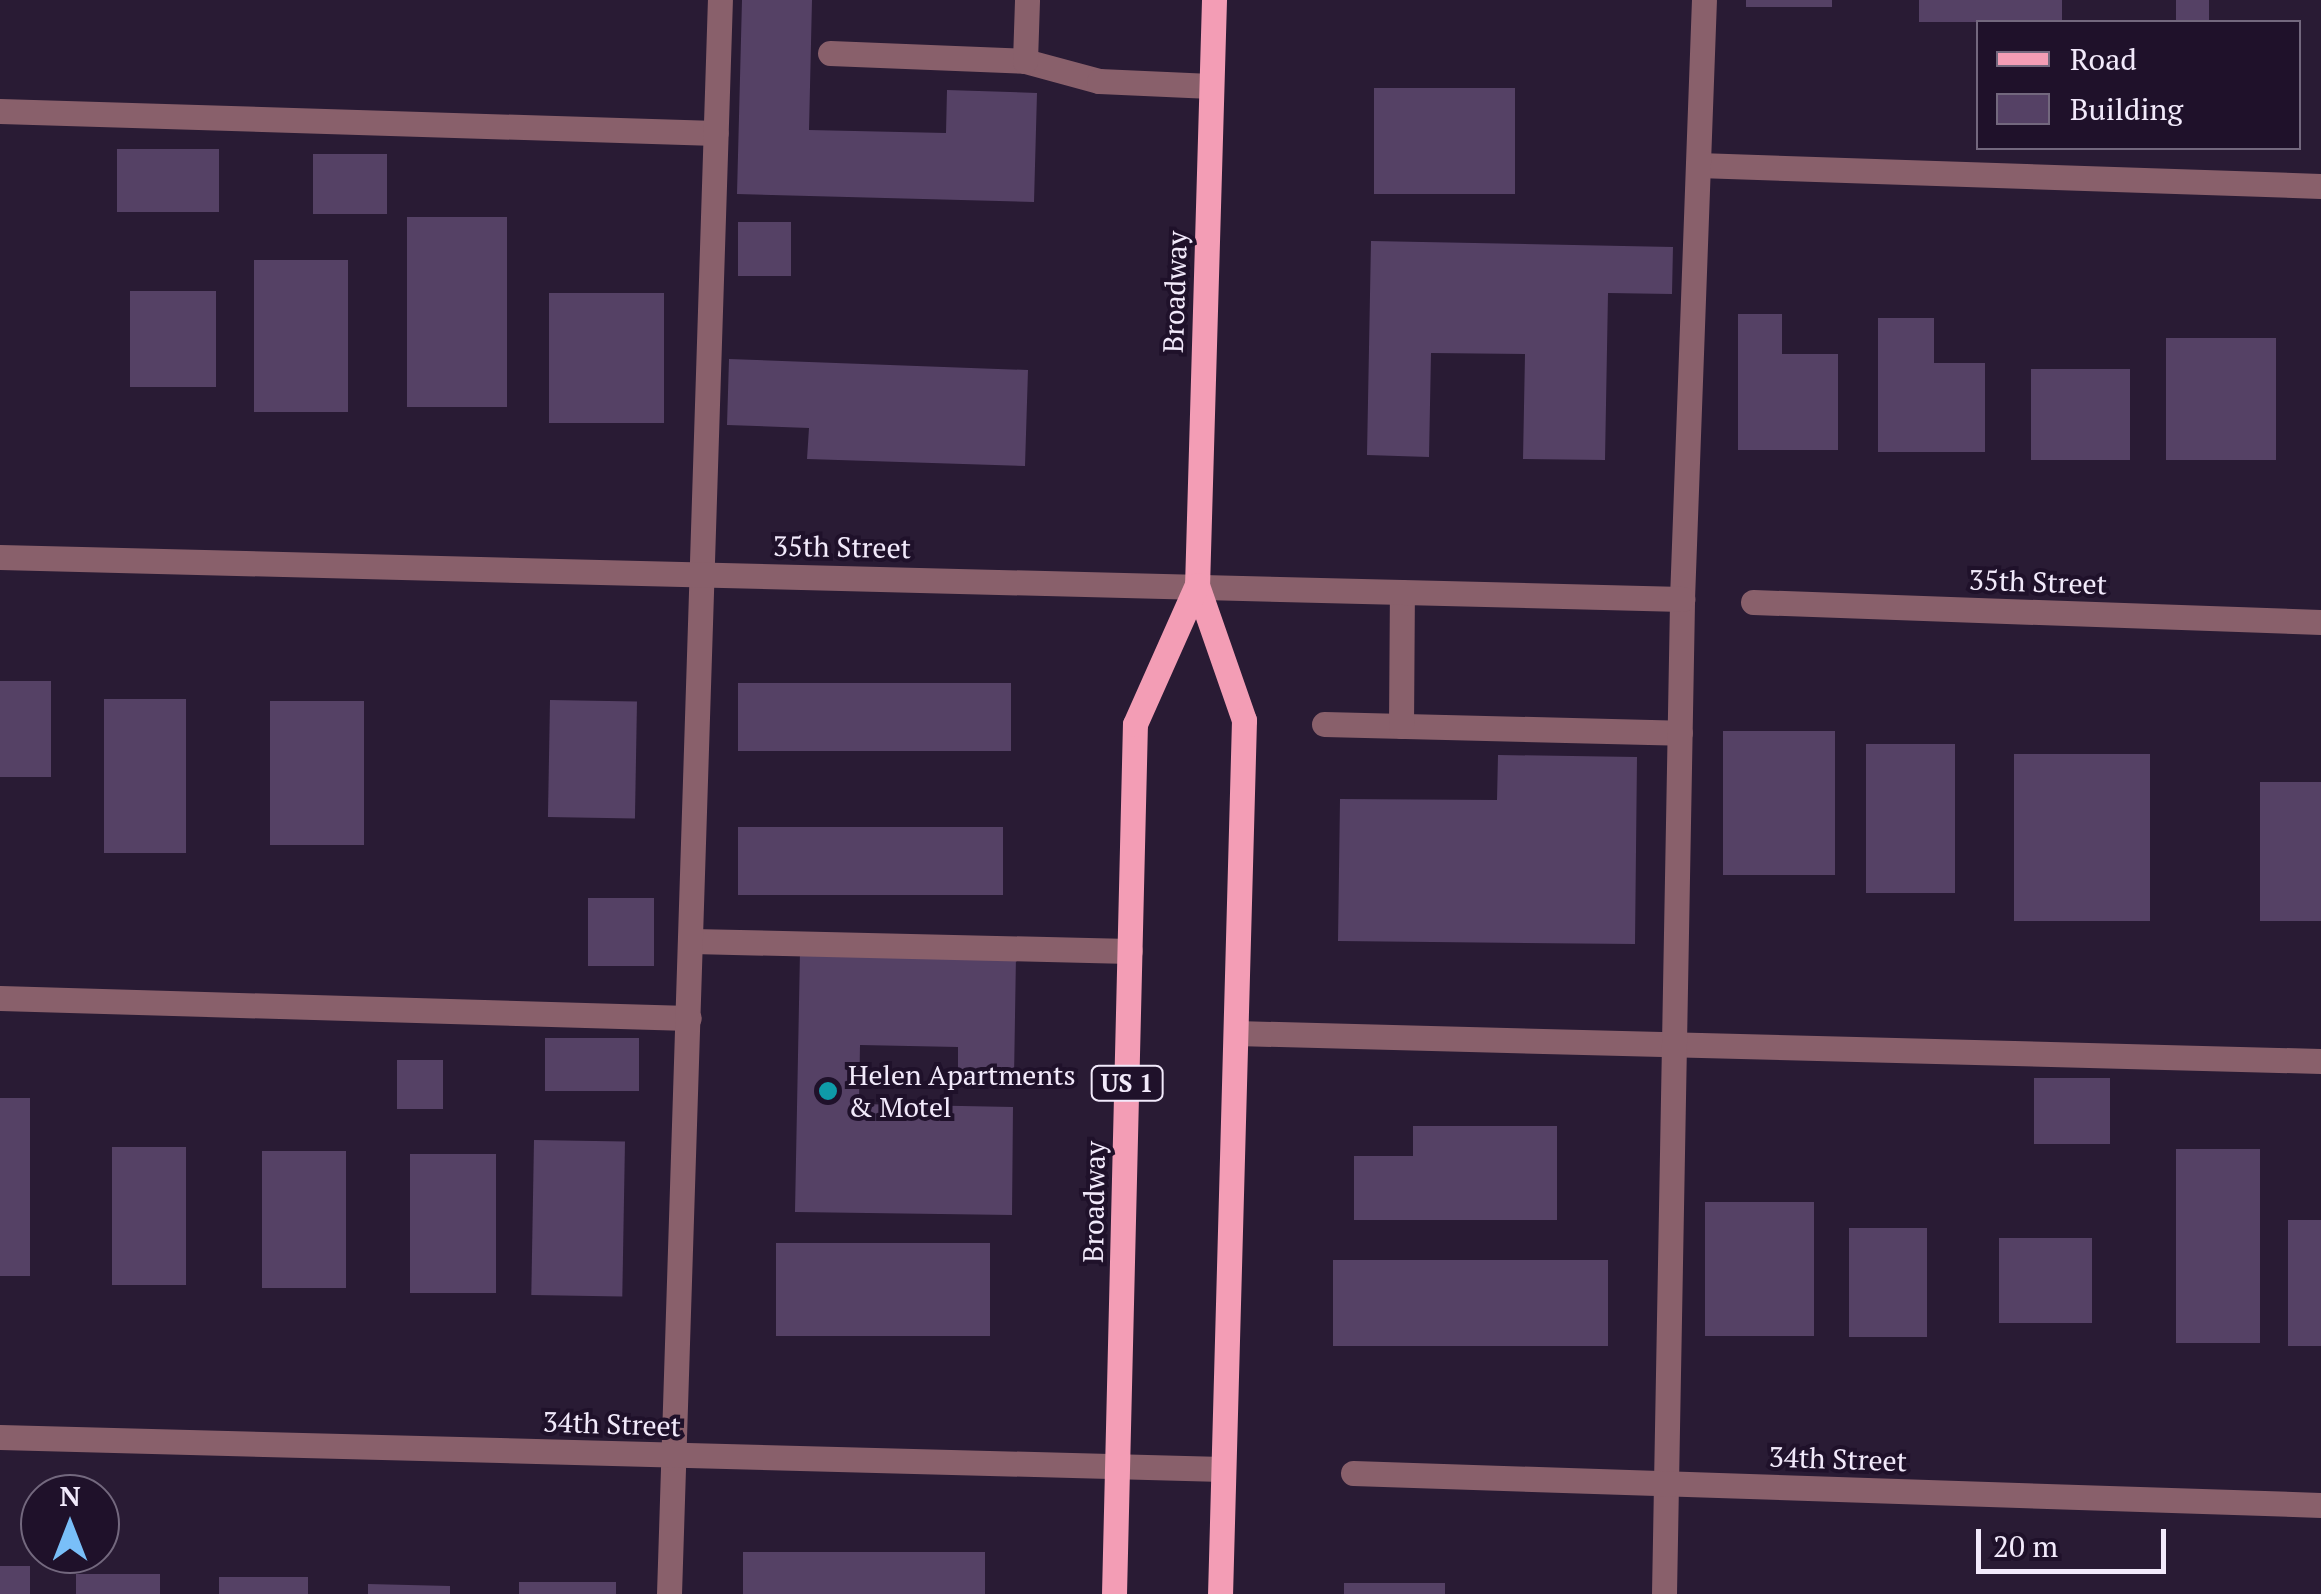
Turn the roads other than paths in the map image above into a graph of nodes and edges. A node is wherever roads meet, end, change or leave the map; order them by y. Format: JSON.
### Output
{"nodes":[{"id":1,"x":720,"y":0,"type":"edge"},
{"id":2,"x":1027,"y":0,"type":"edge"},
{"id":3,"x":1214,"y":0,"type":"edge"},
{"id":4,"x":1704,"y":0,"type":"edge"},
{"id":5,"x":830,"y":53,"type":"dead end"},
{"id":6,"x":1025,"y":61,"type":"junction"},
{"id":7,"x":1211,"y":86,"type":"junction"},
{"id":8,"x":0,"y":111,"type":"edge"},
{"id":9,"x":716,"y":133,"type":"junction"},
{"id":10,"x":1698,"y":165,"type":"junction"},
{"id":11,"x":2321,"y":186,"type":"edge"},
{"id":12,"x":0,"y":556,"type":"edge"},
{"id":13,"x":705,"y":574,"type":"junction"},
{"id":14,"x":1197,"y":586,"type":"junction"},
{"id":15,"x":1402,"y":592,"type":"junction"},
{"id":16,"x":1682,"y":599,"type":"junction"},
{"id":17,"x":1753,"y":602,"type":"dead end"},
{"id":18,"x":2321,"y":622,"type":"edge"},
{"id":19,"x":1324,"y":724,"type":"dead end"},
{"id":20,"x":1401,"y":726,"type":"junction"},
{"id":21,"x":1680,"y":734,"type":"junction"},
{"id":22,"x":692,"y":940,"type":"junction"},
{"id":23,"x":1130,"y":951,"type":"junction"},
{"id":24,"x":0,"y":998,"type":"edge"},
{"id":25,"x":689,"y":1018,"type":"junction"},
{"id":26,"x":1236,"y":1032,"type":"junction"},
{"id":27,"x":1674,"y":1039,"type":"junction"},
{"id":28,"x":2321,"y":1061,"type":"edge"},
{"id":29,"x":0,"y":1438,"type":"edge"},
{"id":30,"x":674,"y":1455,"type":"junction"},
{"id":31,"x":1118,"y":1467,"type":"junction"},
{"id":32,"x":1223,"y":1469,"type":"junction"},
{"id":33,"x":1353,"y":1473,"type":"dead end"},
{"id":34,"x":1667,"y":1483,"type":"junction"},
{"id":35,"x":2321,"y":1505,"type":"edge"},
{"id":36,"x":669,"y":1594,"type":"edge"},
{"id":37,"x":1114,"y":1594,"type":"edge"},
{"id":38,"x":1220,"y":1594,"type":"edge"},
{"id":39,"x":1664,"y":1594,"type":"edge"}],
"edges":[{"from":1,"to":9,"type":"street"},
{"from":2,"to":6,"type":"street"},
{"from":3,"to":7,"type":"main road","name":"Broadway","number":"US 1"},
{"from":4,"to":10,"type":"street"},
{"from":5,"to":6,"type":"street"},
{"from":6,"to":7,"type":"street"},
{"from":7,"to":14,"type":"main road","name":"Broadway","number":"US 1"},
{"from":8,"to":9,"type":"street"},
{"from":9,"to":13,"type":"street"},
{"from":10,"to":11,"type":"street"},
{"from":10,"to":16,"type":"street"},
{"from":12,"to":13,"type":"street","name":"35th Street"},
{"from":13,"to":14,"type":"street","name":"35th Street"},
{"from":13,"to":22,"type":"street"},
{"from":14,"to":15,"type":"street","name":"35th Street"},
{"from":14,"to":23,"type":"main road","name":"Broadway","number":"US 1"},
{"from":14,"to":26,"type":"main road","name":"Broadway","number":"US 1"},
{"from":15,"to":16,"type":"street","name":"35th Street"},
{"from":15,"to":20,"type":"street"},
{"from":16,"to":21,"type":"street"},
{"from":17,"to":18,"type":"street","name":"35th Street"},
{"from":19,"to":20,"type":"street"},
{"from":20,"to":21,"type":"street"},
{"from":21,"to":27,"type":"street"},
{"from":22,"to":23,"type":"street"},
{"from":22,"to":25,"type":"street"},
{"from":23,"to":31,"type":"main road","name":"Broadway","number":"US 1"},
{"from":24,"to":25,"type":"street"},
{"from":25,"to":30,"type":"street"},
{"from":26,"to":27,"type":"street"},
{"from":26,"to":32,"type":"main road","name":"Broadway","number":"US 1"},
{"from":27,"to":28,"type":"street"},
{"from":27,"to":34,"type":"street"},
{"from":29,"to":30,"type":"street","name":"34th Street"},
{"from":30,"to":31,"type":"street","name":"34th Street"},
{"from":30,"to":36,"type":"street"},
{"from":31,"to":32,"type":"street","name":"34th Street"},
{"from":31,"to":37,"type":"main road","name":"Broadway","number":"US 1"},
{"from":32,"to":38,"type":"main road","name":"Broadway","number":"US 1"},
{"from":33,"to":34,"type":"street","name":"34th Street"},
{"from":34,"to":35,"type":"street","name":"34th Street"},
{"from":34,"to":39,"type":"street"}]}
